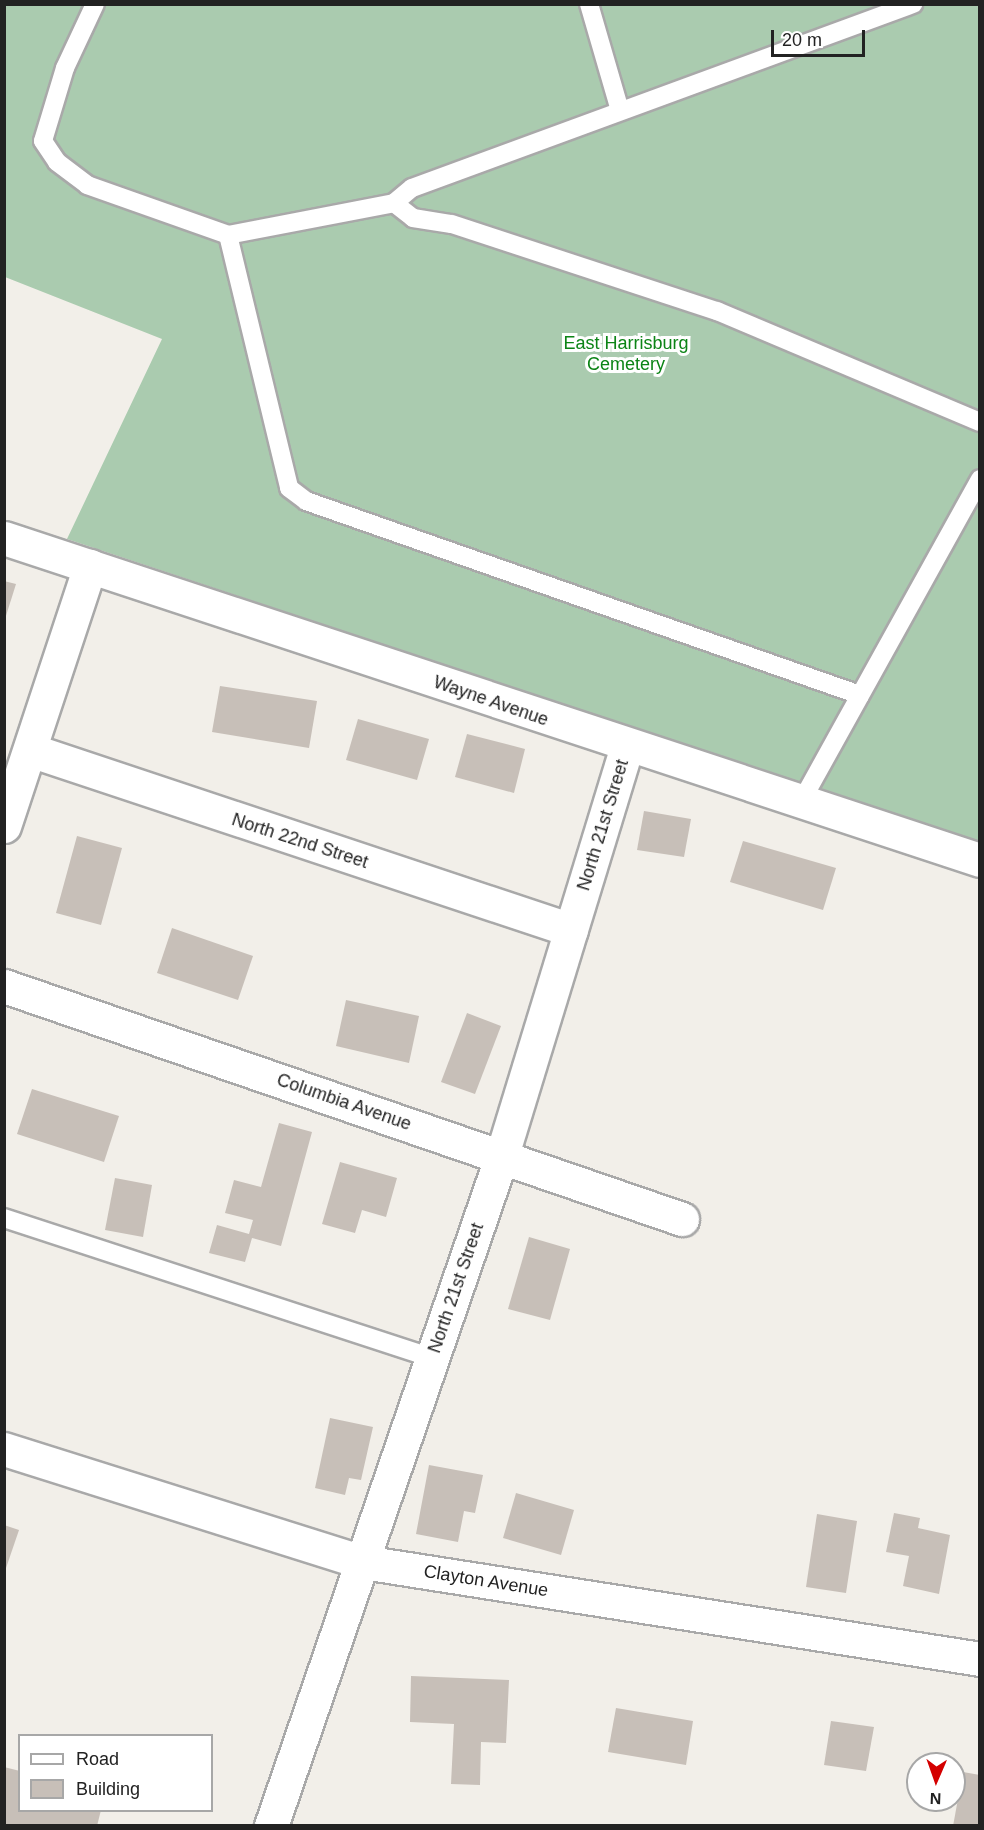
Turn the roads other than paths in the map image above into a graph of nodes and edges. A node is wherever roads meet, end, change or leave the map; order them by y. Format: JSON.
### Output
{"nodes":[{"id":1,"x":95,"y":4,"type":"edge"},
{"id":2,"x":588,"y":4,"type":"edge"},
{"id":3,"x":913,"y":4,"type":"edge"},
{"id":4,"x":620,"y":111,"type":"junction"},
{"id":5,"x":394,"y":203,"type":"junction"},
{"id":6,"x":228,"y":235,"type":"junction"},
{"id":7,"x":980,"y":422,"type":"edge"},
{"id":8,"x":980,"y":479,"type":"edge"},
{"id":9,"x":4,"y":538,"type":"edge"},
{"id":10,"x":90,"y":566,"type":"junction"},
{"id":11,"x":860,"y":696,"type":"junction"},
{"id":12,"x":627,"y":746,"type":"junction"},
{"id":13,"x":30,"y":750,"type":"junction"},
{"id":14,"x":801,"y":802,"type":"junction"},
{"id":15,"x":4,"y":826,"type":"edge"},
{"id":16,"x":980,"y":860,"type":"edge"},
{"id":17,"x":571,"y":930,"type":"junction"},
{"id":18,"x":4,"y":986,"type":"edge"},
{"id":19,"x":502,"y":1155,"type":"junction"},
{"id":20,"x":4,"y":1218,"type":"edge"},
{"id":21,"x":682,"y":1219,"type":"dead end"},
{"id":22,"x":433,"y":1358,"type":"junction"},
{"id":23,"x":4,"y":1449,"type":"edge"},
{"id":24,"x":363,"y":1562,"type":"junction"},
{"id":25,"x":980,"y":1659,"type":"edge"},
{"id":26,"x":271,"y":1826,"type":"edge"}],
"edges":[{"from":1,"to":6,"type":"lane"},
{"from":2,"to":4,"type":"lane"},
{"from":3,"to":4,"type":"lane"},
{"from":4,"to":5,"type":"lane"},
{"from":5,"to":6,"type":"lane"},
{"from":5,"to":7,"type":"lane"},
{"from":6,"to":11,"type":"lane"},
{"from":8,"to":11,"type":"lane"},
{"from":9,"to":10,"type":"street","name":"Wayne Avenue"},
{"from":10,"to":12,"type":"street","name":"Wayne Avenue"},
{"from":10,"to":13,"type":"street"},
{"from":11,"to":14,"type":"lane"},
{"from":12,"to":14,"type":"street","name":"Wayne Avenue"},
{"from":12,"to":17,"type":"street","name":"North 21st Street"},
{"from":13,"to":15,"type":"street"},
{"from":13,"to":17,"type":"street","name":"North 22nd Street"},
{"from":14,"to":16,"type":"street","name":"Wayne Avenue"},
{"from":17,"to":19,"type":"street","name":"North 21st Street"},
{"from":18,"to":19,"type":"street","name":"Columbia Avenue"},
{"from":19,"to":21,"type":"street","name":"Columbia Avenue"},
{"from":19,"to":22,"type":"street","name":"North 21st Street"},
{"from":20,"to":22,"type":"lane"},
{"from":22,"to":24,"type":"street","name":"North 21st Street"},
{"from":23,"to":24,"type":"street","name":"Clayton Avenue"},
{"from":24,"to":25,"type":"street","name":"Clayton Avenue"},
{"from":24,"to":26,"type":"street","name":"North 21st Street"}]}
